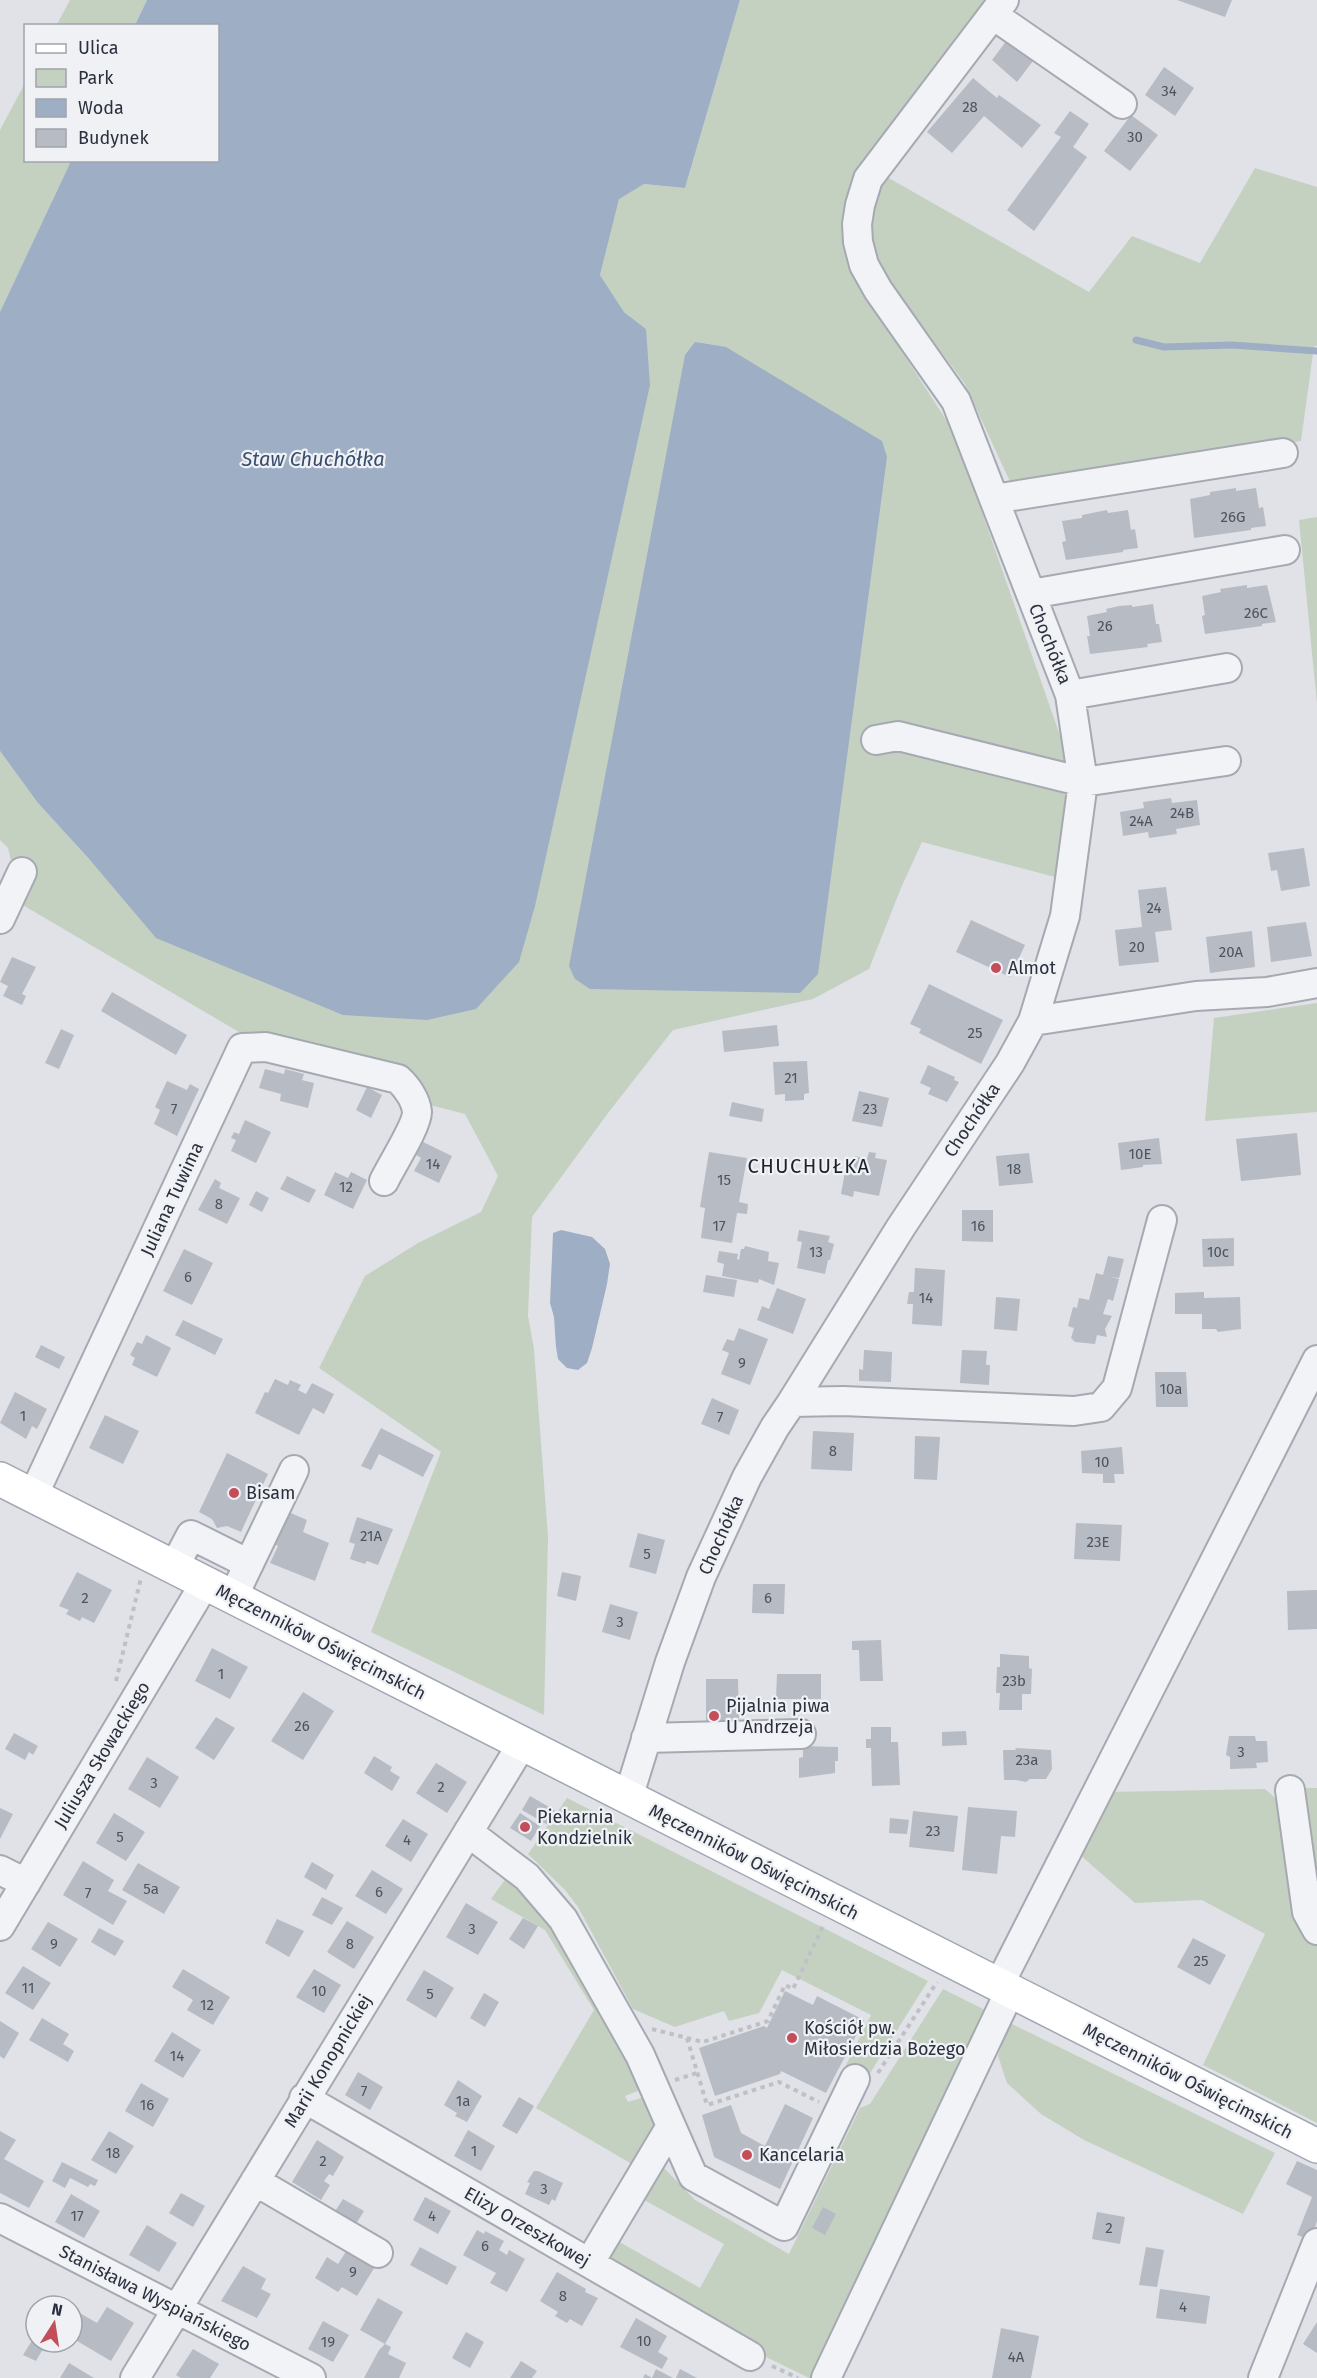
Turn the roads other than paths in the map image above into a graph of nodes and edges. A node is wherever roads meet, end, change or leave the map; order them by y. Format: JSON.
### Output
{"nodes":[{"id":1,"x":999,"y":7,"type":"edge"},
{"id":2,"x":1122,"y":104,"type":"dead end"},
{"id":3,"x":1283,"y":453,"type":"dead end"},
{"id":4,"x":994,"y":499,"type":"junction"},
{"id":5,"x":1285,"y":550,"type":"dead end"},
{"id":6,"x":1030,"y":594,"type":"junction"},
{"id":7,"x":1227,"y":668,"type":"dead end"},
{"id":8,"x":1070,"y":695,"type":"junction"},
{"id":9,"x":876,"y":740,"type":"dead end"},
{"id":10,"x":1226,"y":761,"type":"dead end"},
{"id":11,"x":1083,"y":782,"type":"junction"},
{"id":12,"x":22,"y":872,"type":"dead end"},
{"id":13,"x":0,"y":919,"type":"edge"},
{"id":14,"x":1317,"y":983,"type":"edge"},
{"id":15,"x":1033,"y":1021,"type":"junction"},
{"id":16,"x":384,"y":1181,"type":"dead end"},
{"id":17,"x":1162,"y":1220,"type":"dead end"},
{"id":18,"x":1317,"y":1360,"type":"edge"},
{"id":19,"x":792,"y":1402,"type":"junction"},
{"id":20,"x":294,"y":1470,"type":"dead end"},
{"id":21,"x":0,"y":1479,"type":"edge"},
{"id":22,"x":33,"y":1496,"type":"junction"},
{"id":23,"x":249,"y":1564,"type":"junction"},
{"id":24,"x":174,"y":1567,"type":"junction"},
{"id":25,"x":219,"y":1590,"type":"junction"},
{"id":26,"x":801,"y":1734,"type":"dead end"},
{"id":27,"x":646,"y":1738,"type":"junction"},
{"id":28,"x":522,"y":1744,"type":"junction"},
{"id":29,"x":1290,"y":1790,"type":"dead end"},
{"id":30,"x":628,"y":1798,"type":"junction"},
{"id":31,"x":468,"y":1832,"type":"junction"},
{"id":32,"x":0,"y":1870,"type":"edge"},
{"id":33,"x":26,"y":1883,"type":"junction"},
{"id":34,"x":0,"y":1926,"type":"edge"},
{"id":35,"x":1317,"y":1930,"type":"edge"},
{"id":36,"x":1005,"y":1988,"type":"junction"},
{"id":37,"x":848,"y":2094,"type":"road end"},
{"id":38,"x":304,"y":2098,"type":"junction"},
{"id":39,"x":671,"y":2126,"type":"junction"},
{"id":40,"x":1317,"y":2146,"type":"edge"},
{"id":41,"x":255,"y":2181,"type":"junction"},
{"id":42,"x":0,"y":2218,"type":"edge"},
{"id":43,"x":1317,"y":2243,"type":"edge"},
{"id":44,"x":378,"y":2253,"type":"dead end"},
{"id":45,"x":590,"y":2262,"type":"junction"},
{"id":46,"x":176,"y":2309,"type":"junction"},
{"id":47,"x":760,"y":2361,"type":"road end"},
{"id":48,"x":135,"y":2378,"type":"edge"},
{"id":49,"x":311,"y":2378,"type":"edge"},
{"id":50,"x":826,"y":2378,"type":"edge"},
{"id":51,"x":1263,"y":2378,"type":"edge"}],
"edges":[{"from":1,"to":2,"type":"street"},
{"from":1,"to":4,"type":"street","name":"Chochółka"},
{"from":3,"to":4,"type":"street"},
{"from":4,"to":6,"type":"street","name":"Chochółka"},
{"from":5,"to":6,"type":"street"},
{"from":6,"to":8,"type":"street","name":"Chochółka"},
{"from":7,"to":8,"type":"street"},
{"from":8,"to":11,"type":"street","name":"Chochółka"},
{"from":9,"to":11,"type":"street"},
{"from":10,"to":11,"type":"street"},
{"from":11,"to":15,"type":"street","name":"Chochółka"},
{"from":12,"to":13,"type":"street"},
{"from":14,"to":15,"type":"street"},
{"from":15,"to":19,"type":"street","name":"Chochółka"},
{"from":16,"to":22,"type":"street","name":"Juliana Tuwima"},
{"from":17,"to":19,"type":"street"},
{"from":18,"to":36,"type":"street"},
{"from":19,"to":27,"type":"street","name":"Chochółka"},
{"from":20,"to":23,"type":"street","name":"Juliusza Słowackiego"},
{"from":21,"to":22,"type":"main road","name":"Męczenników Oświęcimskich"},
{"from":22,"to":24,"type":"main road","name":"Męczenników Oświęcimskich"},
{"from":23,"to":24,"type":"street"},
{"from":23,"to":25,"type":"street","name":"Juliusza Słowackiego"},
{"from":24,"to":25,"type":"main road","name":"Męczenników Oświęcimskich"},
{"from":25,"to":28,"type":"main road","name":"Męczenników Oświęcimskich"},
{"from":25,"to":33,"type":"street","name":"Juliusza Słowackiego"},
{"from":26,"to":27,"type":"street"},
{"from":27,"to":30,"type":"street","name":"Chochółka"},
{"from":28,"to":30,"type":"main road","name":"Męczenników Oświęcimskich"},
{"from":28,"to":31,"type":"street","name":"Marii Konopnickiej"},
{"from":29,"to":35,"type":"street"},
{"from":30,"to":36,"type":"main road","name":"Męczenników Oświęcimskich"},
{"from":31,"to":38,"type":"street","name":"Marii Konopnickiej"},
{"from":31,"to":39,"type":"street"},
{"from":32,"to":33,"type":"street"},
{"from":33,"to":34,"type":"street","name":"Juliusza Słowackiego"},
{"from":36,"to":40,"type":"main road","name":"Męczenników Oświęcimskich"},
{"from":36,"to":50,"type":"street"},
{"from":37,"to":39,"type":"street"},
{"from":38,"to":41,"type":"street","name":"Marii Konopnickiej"},
{"from":38,"to":45,"type":"street","name":"Elizy Orzeszkowej"},
{"from":39,"to":45,"type":"street"},
{"from":41,"to":44,"type":"street"},
{"from":41,"to":46,"type":"street","name":"Marii Konopnickiej"},
{"from":42,"to":46,"type":"street","name":"Stanisława Wyspiańskiego"},
{"from":43,"to":51,"type":"street"},
{"from":45,"to":47,"type":"street","name":"Elizy Orzeszkowej"},
{"from":46,"to":48,"type":"street","name":"Marii Konopnickiej"},
{"from":46,"to":49,"type":"street","name":"Stanisława Wyspiańskiego"}]}
